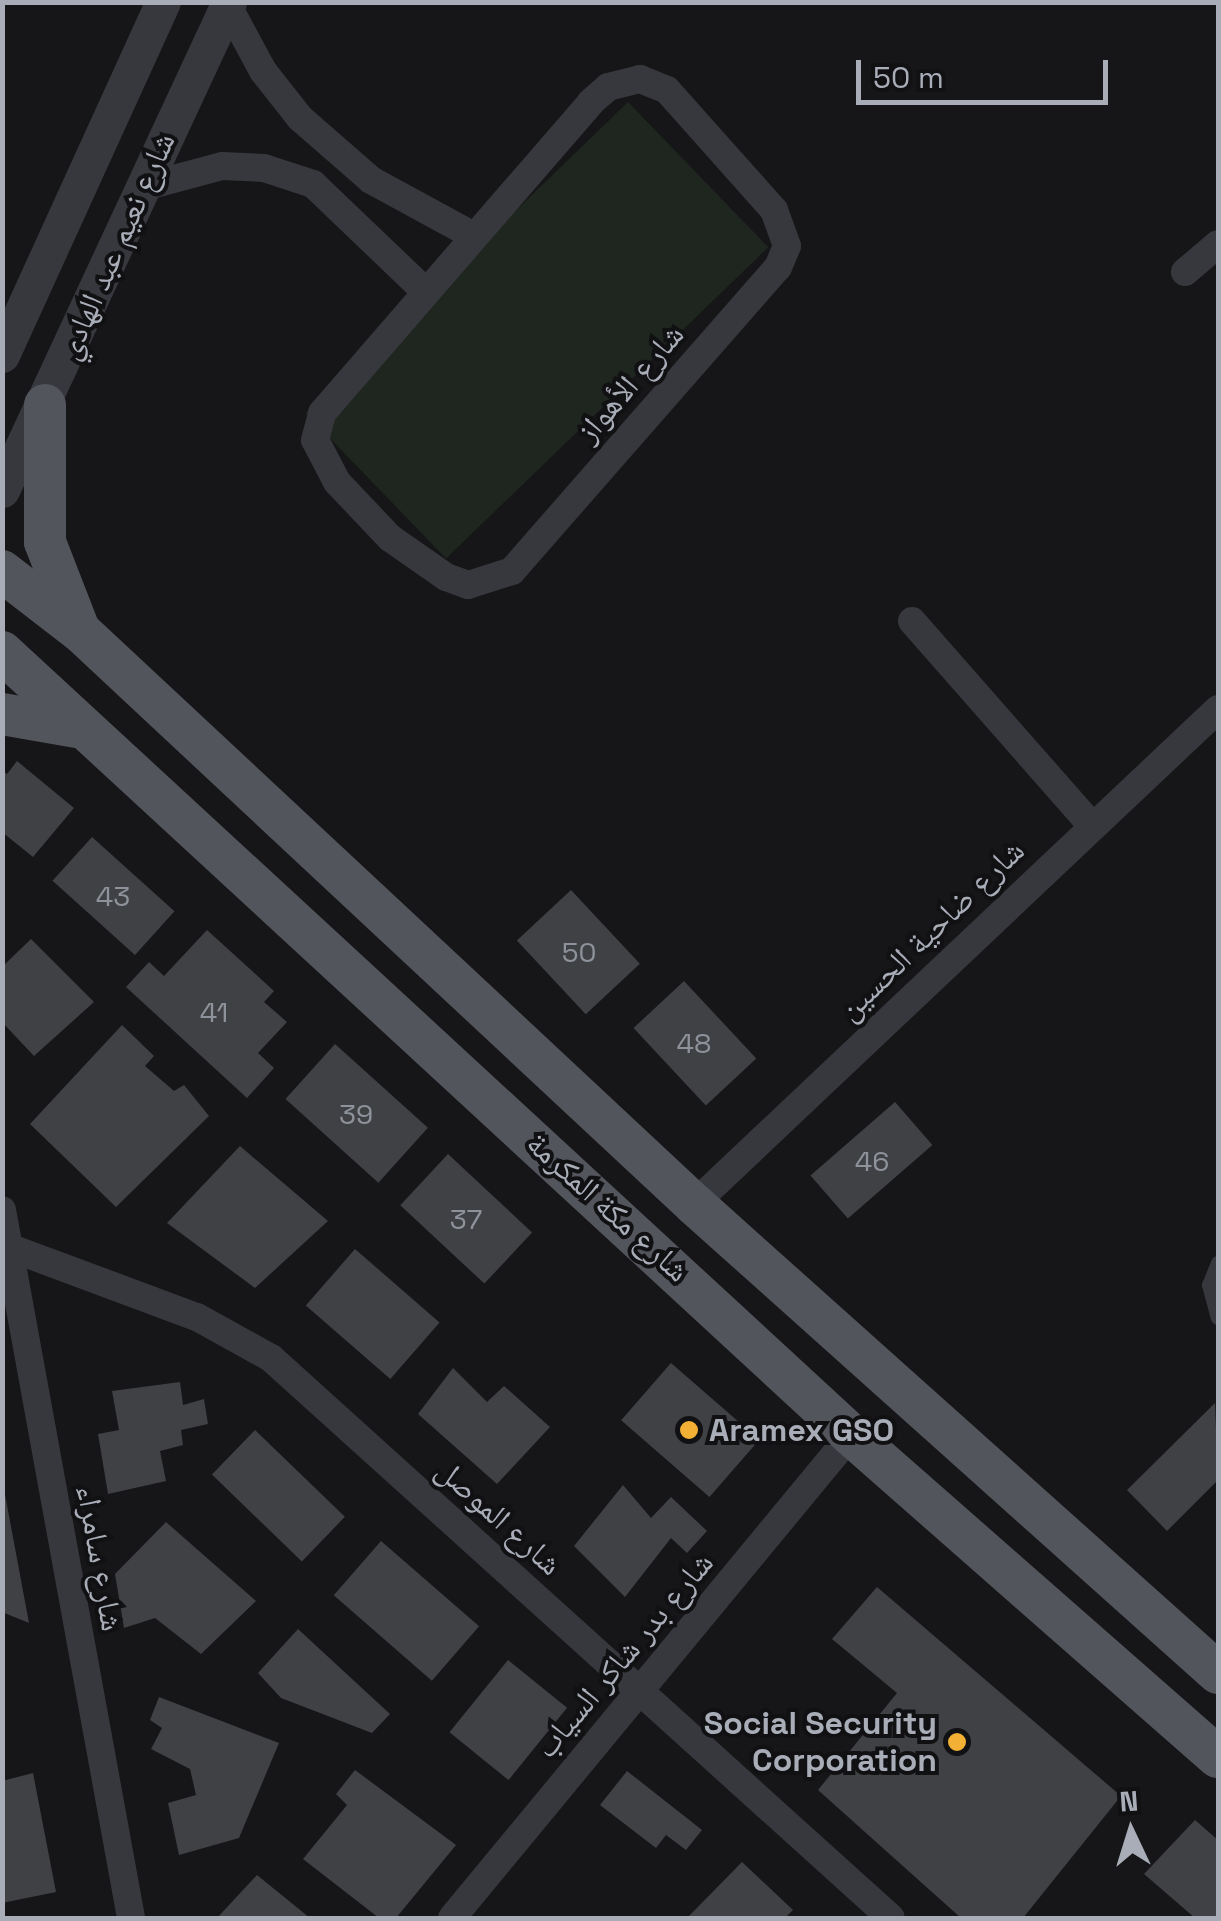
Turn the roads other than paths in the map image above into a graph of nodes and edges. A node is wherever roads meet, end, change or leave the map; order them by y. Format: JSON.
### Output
{"nodes":[{"id":1,"x":163,"y":2,"type":"edge"},
{"id":2,"x":228,"y":4,"type":"edge"},
{"id":3,"x":140,"y":188,"type":"junction"},
{"id":4,"x":472,"y":235,"type":"junction"},
{"id":5,"x":1218,"y":244,"type":"edge"},
{"id":6,"x":1186,"y":272,"type":"dead end"},
{"id":7,"x":423,"y":289,"type":"junction"},
{"id":8,"x":2,"y":354,"type":"edge"},
{"id":9,"x":45,"y":405,"type":"junction"},
{"id":10,"x":2,"y":490,"type":"edge"},
{"id":11,"x":2,"y":571,"type":"edge"},
{"id":12,"x":912,"y":621,"type":"dead end"},
{"id":13,"x":81,"y":632,"type":"junction"},
{"id":14,"x":2,"y":652,"type":"edge"},
{"id":15,"x":1218,"y":709,"type":"edge"},
{"id":16,"x":2,"y":714,"type":"edge"},
{"id":17,"x":77,"y":727,"type":"junction"},
{"id":18,"x":1091,"y":825,"type":"junction"},
{"id":19,"x":694,"y":1204,"type":"junction"},
{"id":20,"x":2,"y":1210,"type":"edge"},
{"id":21,"x":11,"y":1248,"type":"junction"},
{"id":22,"x":1218,"y":1264,"type":"edge"},
{"id":23,"x":1218,"y":1318,"type":"edge"},
{"id":24,"x":851,"y":1435,"type":"junction"},
{"id":25,"x":1218,"y":1673,"type":"edge"},
{"id":26,"x":640,"y":1692,"type":"junction"},
{"id":27,"x":1218,"y":1756,"type":"edge"},
{"id":28,"x":131,"y":1918,"type":"edge"},
{"id":29,"x":452,"y":1918,"type":"edge"},
{"id":30,"x":891,"y":1918,"type":"edge"}],
"edges":[{"from":1,"to":8,"type":"street","name":"شارع نعيم عبد الهادي"},
{"from":2,"to":3,"type":"street","name":"شارع نعيم عبد الهادي"},
{"from":2,"to":4,"type":"street"},
{"from":3,"to":7,"type":"street"},
{"from":3,"to":9,"type":"street","name":"شارع نعيم عبد الهادي"},
{"from":4,"to":7,"type":"street","name":"شارع الأهواز"},
{"from":4,"to":7,"type":"street","name":"شارع الأهواز"},
{"from":5,"to":6,"type":"street"},
{"from":9,"to":10,"type":"street","name":"شارع نعيم عبد الهادي"},
{"from":9,"to":13,"type":"main road"},
{"from":11,"to":13,"type":"main road","name":"شارع مكة المكرمة"},
{"from":12,"to":18,"type":"street"},
{"from":13,"to":19,"type":"main road","name":"شارع مكة المكرمة"},
{"from":14,"to":17,"type":"main road","name":"شارع مكة المكرمة"},
{"from":15,"to":18,"type":"street","name":"شارع ضاحية الحسين"},
{"from":16,"to":17,"type":"main road"},
{"from":17,"to":24,"type":"main road","name":"شارع مكة المكرمة"},
{"from":18,"to":19,"type":"street","name":"شارع ضاحية الحسين"},
{"from":19,"to":25,"type":"main road","name":"شارع مكة المكرمة"},
{"from":20,"to":21,"type":"street","name":"شارع سامراء"},
{"from":21,"to":26,"type":"street","name":"شارع الموصل"},
{"from":21,"to":28,"type":"street","name":"شارع سامراء"},
{"from":22,"to":23,"type":"lane"},
{"from":24,"to":26,"type":"street","name":"شارع بدر شاكر السياب"},
{"from":24,"to":27,"type":"main road","name":"شارع مكة المكرمة"},
{"from":26,"to":29,"type":"street","name":"شارع بدر شاكر السياب"},
{"from":26,"to":30,"type":"street","name":"شارع الموصل"}]}
